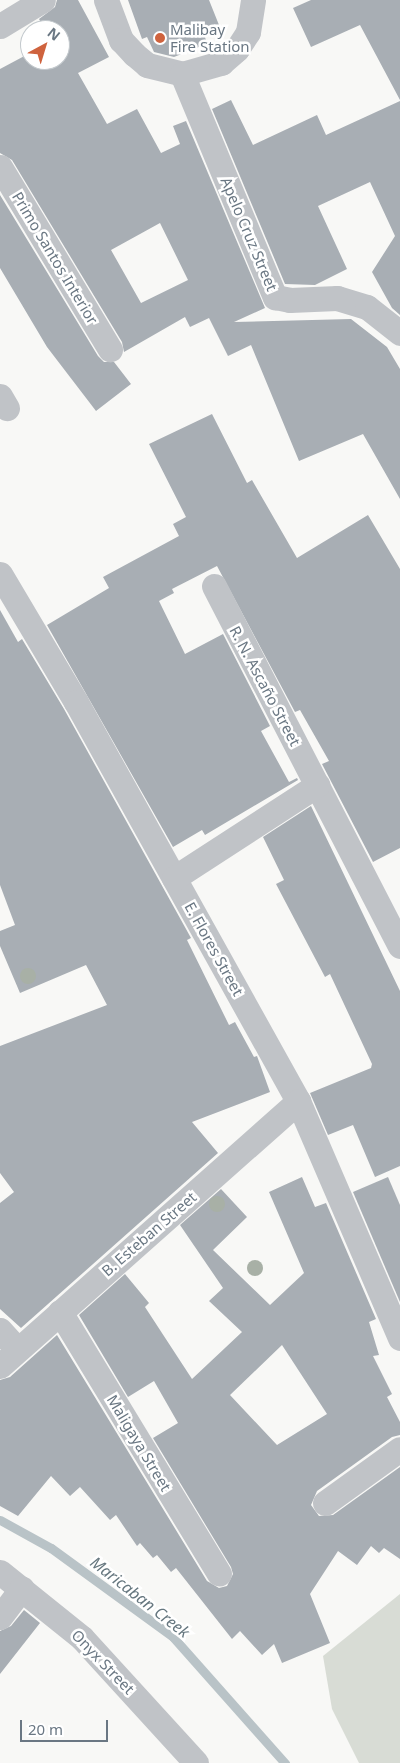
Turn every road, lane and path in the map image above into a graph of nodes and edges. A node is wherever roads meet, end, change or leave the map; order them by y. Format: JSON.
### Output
{"nodes":[{"id":1,"x":43,"y":0,"type":"edge"},
{"id":2,"x":106,"y":0,"type":"edge"},
{"id":3,"x":253,"y":0,"type":"edge"},
{"id":4,"x":0,"y":26,"type":"edge"},
{"id":5,"x":182,"y":74,"type":"junction"},
{"id":6,"x":0,"y":167,"type":"edge"},
{"id":7,"x":400,"y":332,"type":"edge"},
{"id":8,"x":110,"y":349,"type":"dead end"},
{"id":9,"x":0,"y":574,"type":"edge"},
{"id":10,"x":214,"y":586,"type":"dead end"},
{"id":11,"x":318,"y":785,"type":"junction"},
{"id":12,"x":174,"y":878,"type":"junction"},
{"id":13,"x":400,"y":946,"type":"edge"},
{"id":14,"x":298,"y":1102,"type":"junction"},
{"id":15,"x":60,"y":1312,"type":"junction"},
{"id":16,"x":0,"y":1330,"type":"edge"},
{"id":17,"x":400,"y":1338,"type":"edge"},
{"id":18,"x":8,"y":1358,"type":"edge"},
{"id":19,"x":400,"y":1450,"type":"edge"},
{"id":20,"x":325,"y":1503,"type":"dead end"},
{"id":21,"x":0,"y":1572,"type":"edge"},
{"id":22,"x":219,"y":1574,"type":"dead end"},
{"id":23,"x":22,"y":1588,"type":"junction"},
{"id":24,"x":0,"y":1617,"type":"edge"},
{"id":25,"x":196,"y":1763,"type":"edge"}],
"edges":[{"from":1,"to":4,"type":"street"},
{"from":2,"to":5,"type":"street"},
{"from":3,"to":5,"type":"street"},
{"from":5,"to":7,"type":"street","name":"Apelo Cruz Street"},
{"from":6,"to":8,"type":"street","name":"Primo Santos Interior"},
{"from":9,"to":12,"type":"street","name":"E. Flores Street"},
{"from":10,"to":11,"type":"street","name":"R. N. Ascaño Street"},
{"from":11,"to":12,"type":"street"},
{"from":11,"to":13,"type":"street","name":"R. N. Ascaño Street"},
{"from":12,"to":14,"type":"street","name":"E. Flores Street"},
{"from":14,"to":15,"type":"street","name":"B. Esteban Street"},
{"from":14,"to":17,"type":"street","name":"E. Flores Street"},
{"from":15,"to":18,"type":"street","name":"B. Esteban Street"},
{"from":15,"to":22,"type":"street","name":"Maligaya Street"},
{"from":16,"to":18,"type":"street"},
{"from":19,"to":20,"type":"street"},
{"from":21,"to":23,"type":"street","name":"Onyx Street"},
{"from":23,"to":24,"type":"street"},
{"from":23,"to":25,"type":"street","name":"Onyx Street"}]}
